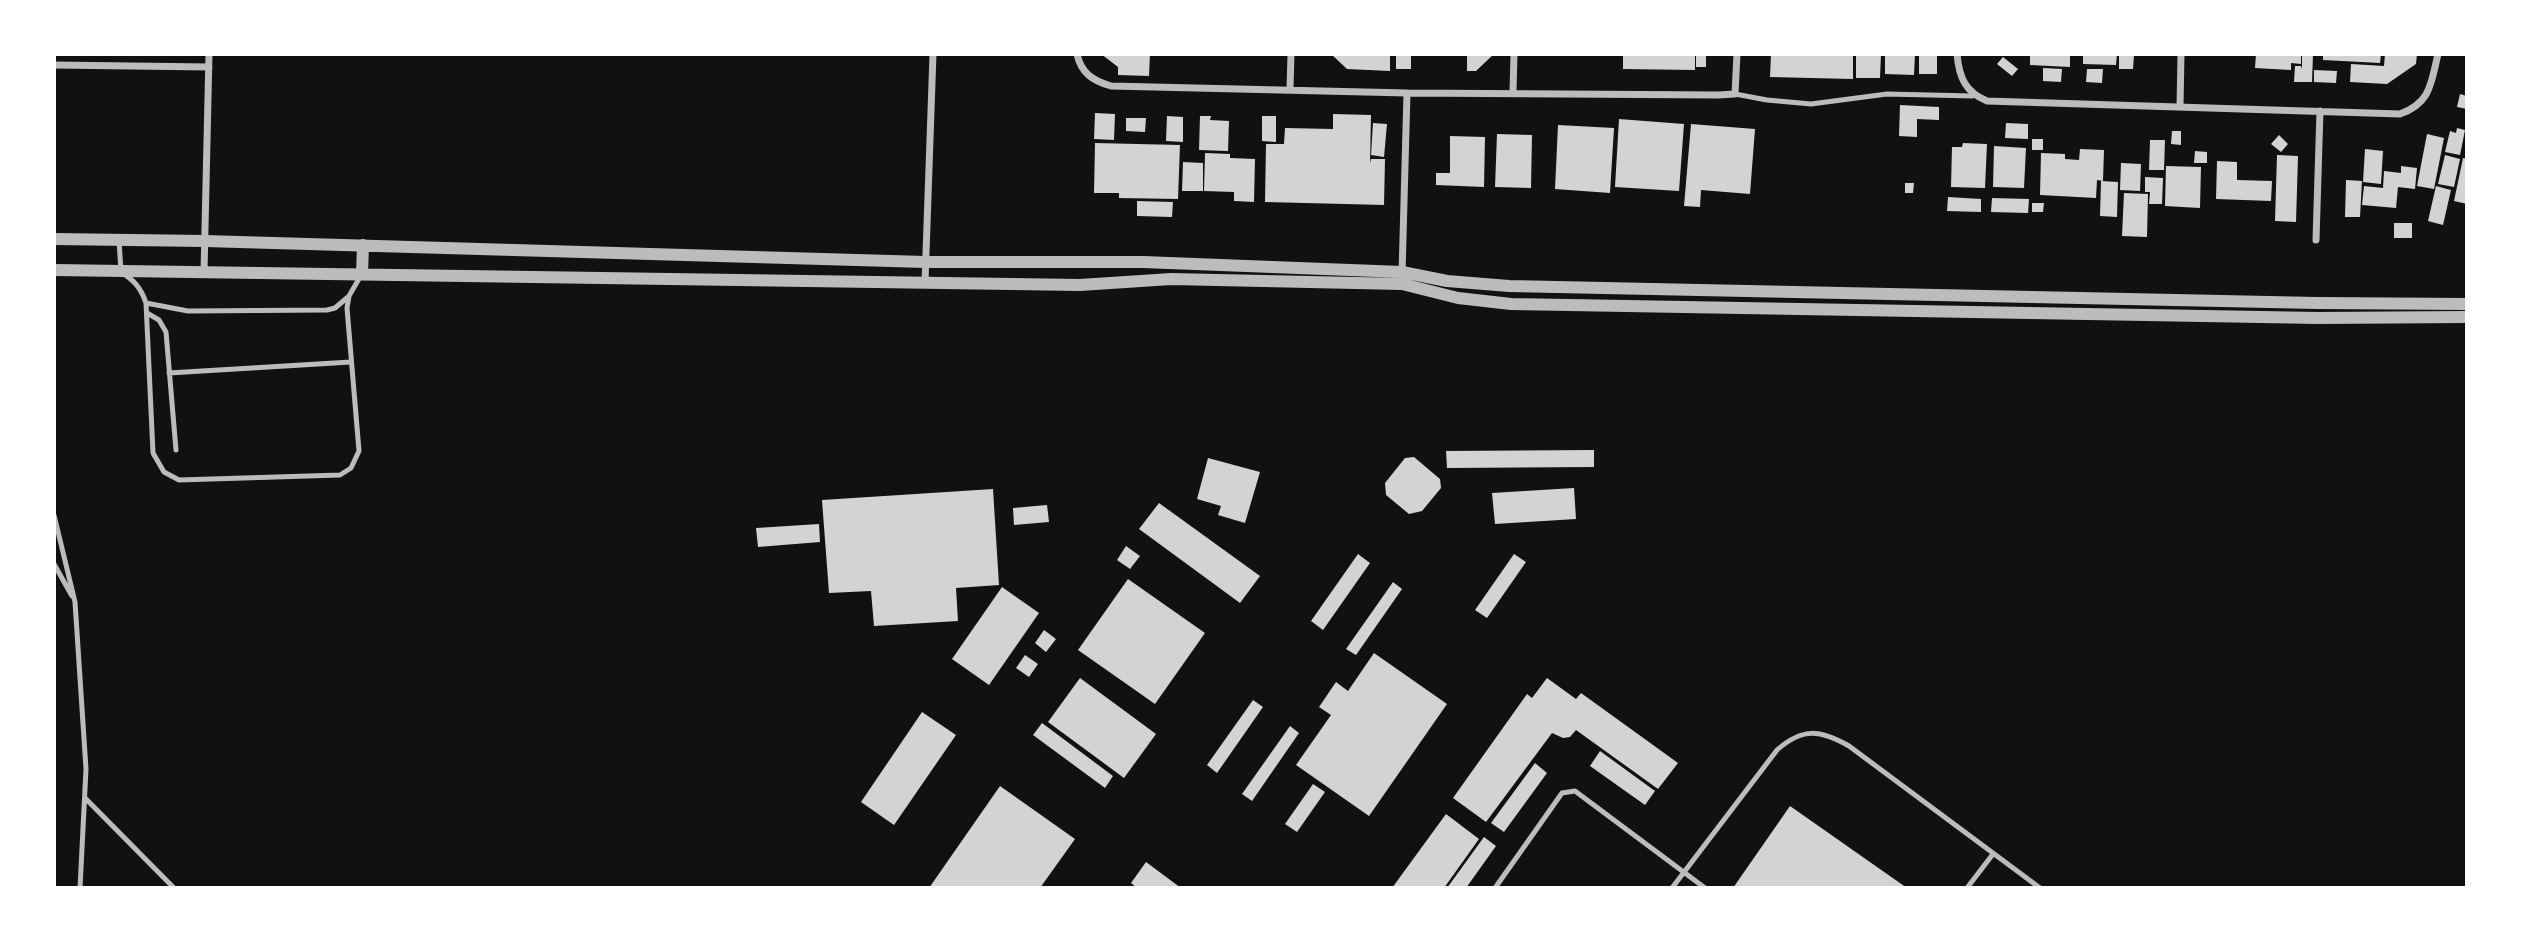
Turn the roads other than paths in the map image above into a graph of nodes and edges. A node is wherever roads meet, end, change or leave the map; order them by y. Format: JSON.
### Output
{"nodes":[{"id":1,"x":68,"y":54,"type":"edge"},
{"id":2,"x":209,"y":54,"type":"edge"},
{"id":3,"x":933,"y":54,"type":"edge"},
{"id":4,"x":1077,"y":54,"type":"edge"},
{"id":5,"x":1291,"y":54,"type":"edge"},
{"id":6,"x":1514,"y":54,"type":"edge"},
{"id":7,"x":1737,"y":54,"type":"edge"},
{"id":8,"x":1957,"y":54,"type":"edge"},
{"id":9,"x":2181,"y":54,"type":"edge"},
{"id":10,"x":2438,"y":54,"type":"edge"},
{"id":11,"x":54,"y":65,"type":"edge"},
{"id":12,"x":68,"y":65,"type":"junction"},
{"id":13,"x":209,"y":67,"type":"junction"},
{"id":14,"x":1290,"y":89,"type":"junction"},
{"id":15,"x":1513,"y":92,"type":"junction"},
{"id":16,"x":1407,"y":93,"type":"junction"},
{"id":17,"x":1735,"y":94,"type":"junction"},
{"id":18,"x":1973,"y":96,"type":"junction"},
{"id":19,"x":2179,"y":107,"type":"junction"},
{"id":20,"x":2320,"y":111,"type":"junction"},
{"id":21,"x":54,"y":239,"type":"edge"},
{"id":22,"x":119,"y":240,"type":"junction"},
{"id":23,"x":2316,"y":240,"type":"dead end"},
{"id":24,"x":205,"y":241,"type":"junction"},
{"id":25,"x":363,"y":245,"type":"junction"},
{"id":26,"x":925,"y":262,"type":"junction"},
{"id":27,"x":54,"y":270,"type":"edge"},
{"id":28,"x":204,"y":271,"type":"junction"},
{"id":29,"x":121,"y":272,"type":"junction"},
{"id":30,"x":362,"y":274,"type":"junction"},
{"id":31,"x":1402,"y":278,"type":"junction"},
{"id":32,"x":925,"y":282,"type":"junction"},
{"id":33,"x":349,"y":296,"type":"junction"},
{"id":34,"x":146,"y":303,"type":"junction"},
{"id":35,"x":2467,"y":304,"type":"edge"},
{"id":36,"x":147,"y":313,"type":"junction"},
{"id":37,"x":2467,"y":317,"type":"edge"},
{"id":38,"x":351,"y":362,"type":"junction"},
{"id":39,"x":169,"y":373,"type":"junction"},
{"id":40,"x":176,"y":450,"type":"dead end"},
{"id":41,"x":54,"y":515,"type":"edge"},
{"id":42,"x":54,"y":564,"type":"edge"},
{"id":43,"x":75,"y":602,"type":"junction"},
{"id":44,"x":86,"y":799,"type":"junction"},
{"id":45,"x":1993,"y":854,"type":"junction"},
{"id":46,"x":1684,"y":872,"type":"junction"},
{"id":47,"x":80,"y":888,"type":"edge"},
{"id":48,"x":174,"y":888,"type":"edge"},
{"id":49,"x":1495,"y":888,"type":"edge"},
{"id":50,"x":1672,"y":888,"type":"edge"},
{"id":51,"x":1704,"y":888,"type":"edge"},
{"id":52,"x":1967,"y":888,"type":"edge"},
{"id":53,"x":2040,"y":888,"type":"edge"}],
"edges":[{"from":1,"to":12,"type":"street"},
{"from":2,"to":13,"type":"street"},
{"from":3,"to":26,"type":"street"},
{"from":4,"to":14,"type":"street"},
{"from":5,"to":14,"type":"street"},
{"from":6,"to":15,"type":"street"},
{"from":7,"to":17,"type":"street"},
{"from":8,"to":18,"type":"street"},
{"from":9,"to":19,"type":"street"},
{"from":10,"to":20,"type":"street"},
{"from":11,"to":12,"type":"street"},
{"from":12,"to":13,"type":"street"},
{"from":13,"to":24,"type":"street"},
{"from":14,"to":16,"type":"street"},
{"from":15,"to":16,"type":"street"},
{"from":15,"to":17,"type":"street"},
{"from":16,"to":31,"type":"street"},
{"from":17,"to":18,"type":"lane"},
{"from":18,"to":19,"type":"street"},
{"from":19,"to":20,"type":"street"},
{"from":20,"to":23,"type":"street"},
{"from":21,"to":22,"type":"street"},
{"from":22,"to":24,"type":"street"},
{"from":22,"to":29,"type":"lane"},
{"from":24,"to":25,"type":"street"},
{"from":24,"to":28,"type":"street"},
{"from":25,"to":26,"type":"street"},
{"from":25,"to":30,"type":"street"},
{"from":26,"to":31,"type":"street"},
{"from":26,"to":32,"type":"street"},
{"from":27,"to":29,"type":"street"},
{"from":28,"to":29,"type":"street"},
{"from":28,"to":30,"type":"street"},
{"from":29,"to":34,"type":"lane"},
{"from":30,"to":32,"type":"street"},
{"from":30,"to":33,"type":"lane"},
{"from":31,"to":32,"type":"street"},
{"from":31,"to":35,"type":"street"},
{"from":31,"to":37,"type":"street"},
{"from":33,"to":34,"type":"lane"},
{"from":33,"to":38,"type":"lane"},
{"from":34,"to":36,"type":"lane"},
{"from":36,"to":38,"type":"lane"},
{"from":36,"to":39,"type":"lane"},
{"from":38,"to":39,"type":"lane"},
{"from":39,"to":40,"type":"lane"},
{"from":41,"to":43,"type":"lane"},
{"from":42,"to":43,"type":"lane"},
{"from":43,"to":44,"type":"lane"},
{"from":44,"to":47,"type":"lane"},
{"from":44,"to":48,"type":"lane"},
{"from":45,"to":46,"type":"lane"},
{"from":45,"to":52,"type":"lane"},
{"from":45,"to":53,"type":"lane"},
{"from":46,"to":49,"type":"lane"},
{"from":46,"to":50,"type":"lane"},
{"from":46,"to":51,"type":"lane"}]}
